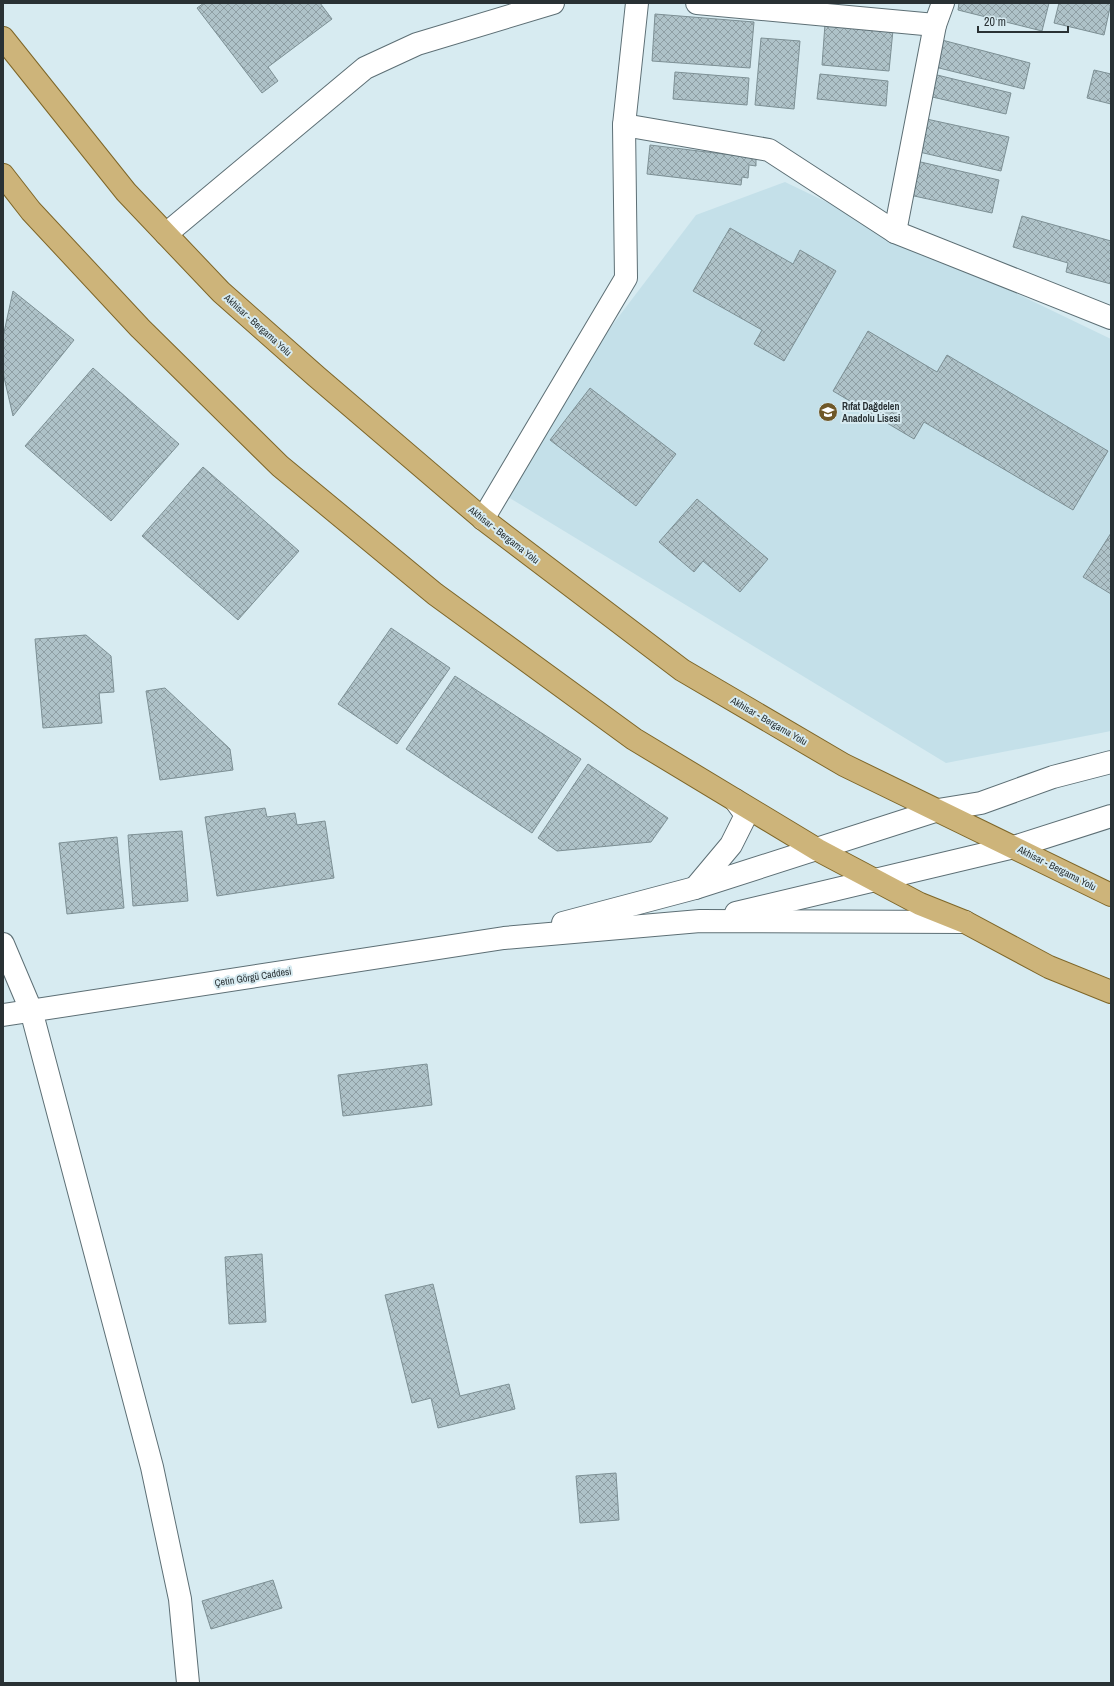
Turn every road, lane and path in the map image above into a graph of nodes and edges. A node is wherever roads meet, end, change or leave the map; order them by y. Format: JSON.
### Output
{"nodes":[{"id":1,"x":553,"y":3,"type":"edge"},
{"id":2,"x":637,"y":3,"type":"edge"},
{"id":3,"x":697,"y":3,"type":"edge"},
{"id":4,"x":943,"y":3,"type":"edge"},
{"id":5,"x":935,"y":25,"type":"junction"},
{"id":6,"x":3,"y":38,"type":"edge"},
{"id":7,"x":624,"y":125,"type":"junction"},
{"id":8,"x":3,"y":175,"type":"edge"},
{"id":9,"x":895,"y":232,"type":"junction"},
{"id":10,"x":166,"y":234,"type":"junction"},
{"id":11,"x":1111,"y":318,"type":"edge"},
{"id":12,"x":483,"y":519,"type":"junction"},
{"id":13,"x":1111,"y":762,"type":"edge"},
{"id":14,"x":735,"y":800,"type":"junction"},
{"id":15,"x":938,"y":810,"type":"junction"},
{"id":16,"x":1111,"y":816,"type":"edge"},
{"id":17,"x":1014,"y":847,"type":"junction"},
{"id":18,"x":818,"y":850,"type":"junction"},
{"id":19,"x":877,"y":880,"type":"junction"},
{"id":20,"x":695,"y":888,"type":"junction"},
{"id":21,"x":1111,"y":895,"type":"edge"},
{"id":22,"x":700,"y":921,"type":"junction"},
{"id":23,"x":965,"y":922,"type":"junction"},
{"id":24,"x":504,"y":938,"type":"junction"},
{"id":25,"x":3,"y":944,"type":"edge"},
{"id":26,"x":1111,"y":992,"type":"edge"},
{"id":27,"x":31,"y":1010,"type":"junction"},
{"id":28,"x":3,"y":1015,"type":"edge"},
{"id":29,"x":188,"y":1683,"type":"edge"}],
"edges":[{"from":1,"to":10,"type":"street"},
{"from":2,"to":7,"type":"street"},
{"from":3,"to":5,"type":"street"},
{"from":4,"to":5,"type":"street"},
{"from":5,"to":9,"type":"street"},
{"from":6,"to":10,"type":"main road","name":"Akhisar - Bergama Yolu"},
{"from":7,"to":9,"type":"street"},
{"from":7,"to":12,"type":"street"},
{"from":8,"to":14,"type":"main road"},
{"from":9,"to":11,"type":"street"},
{"from":10,"to":12,"type":"main road","name":"Akhisar - Bergama Yolu"},
{"from":12,"to":15,"type":"main road","name":"Akhisar - Bergama Yolu"},
{"from":13,"to":15,"type":"street"},
{"from":14,"to":18,"type":"main road"},
{"from":14,"to":20,"type":"street"},
{"from":15,"to":17,"type":"main road","name":"Akhisar - Bergama Yolu"},
{"from":15,"to":18,"type":"street"},
{"from":16,"to":17,"type":"street"},
{"from":17,"to":19,"type":"street"},
{"from":17,"to":21,"type":"main road","name":"Akhisar - Bergama Yolu"},
{"from":18,"to":19,"type":"main road"},
{"from":18,"to":20,"type":"street"},
{"from":19,"to":22,"type":"street"},
{"from":19,"to":23,"type":"main road"},
{"from":20,"to":24,"type":"street"},
{"from":22,"to":23,"type":"street"},
{"from":22,"to":24,"type":"street"},
{"from":23,"to":26,"type":"main road"},
{"from":24,"to":27,"type":"street","name":"Çetin Görgü Caddesi"},
{"from":25,"to":27,"type":"street"},
{"from":27,"to":28,"type":"street","name":"Çetin Görgü Caddesi"},
{"from":27,"to":29,"type":"street"}]}
